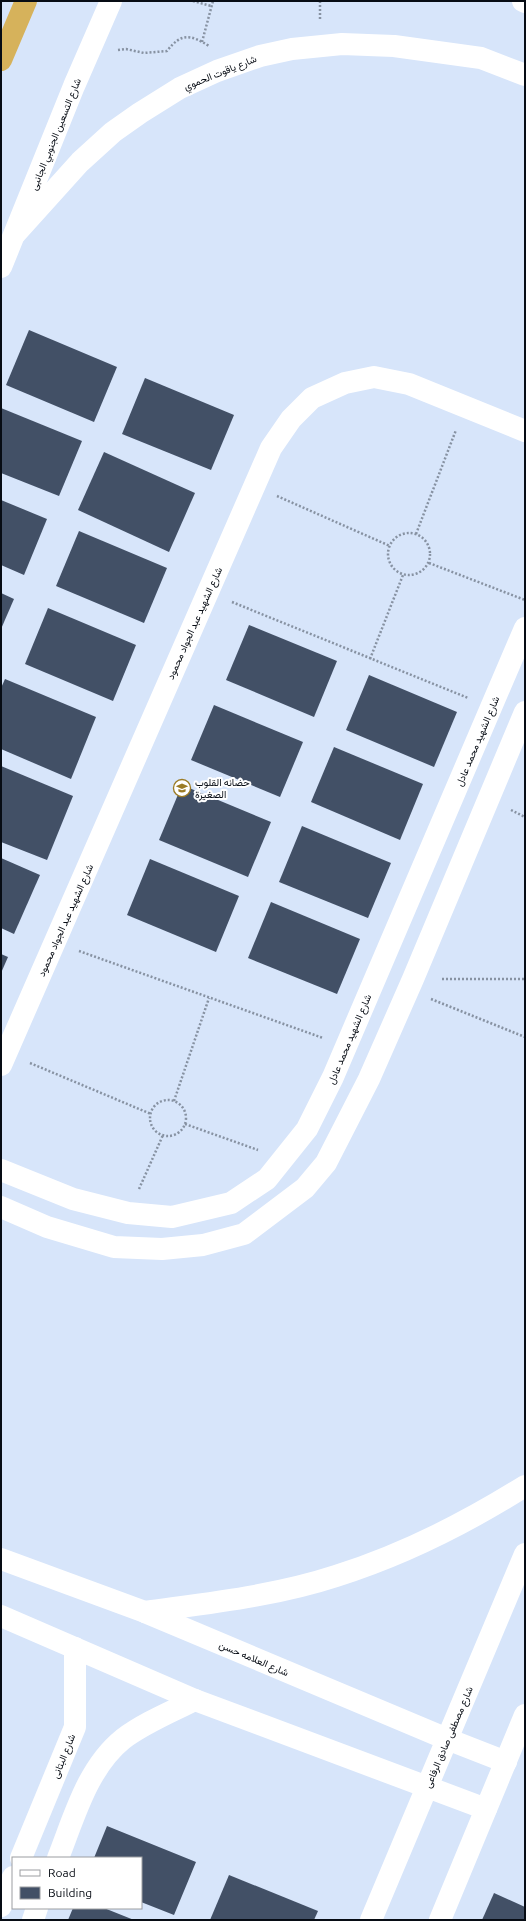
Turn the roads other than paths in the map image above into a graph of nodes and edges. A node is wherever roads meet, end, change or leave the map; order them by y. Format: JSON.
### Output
{"nodes":[{"id":1,"x":26,"y":1,"type":"edge"},
{"id":2,"x":110,"y":1,"type":"edge"},
{"id":3,"x":1,"y":60,"type":"edge"},
{"id":4,"x":525,"y":74,"type":"edge"},
{"id":5,"x":15,"y":234,"type":"junction"},
{"id":6,"x":1,"y":267,"type":"edge"},
{"id":7,"x":525,"y":431,"type":"edge"},
{"id":8,"x":525,"y":628,"type":"edge"},
{"id":9,"x":525,"y":712,"type":"edge"},
{"id":10,"x":429,"y":852,"type":"junction"},
{"id":11,"x":462,"y":864,"type":"junction"},
{"id":12,"x":4,"y":1059,"type":"edge"},
{"id":13,"x":1,"y":1170,"type":"edge"},
{"id":14,"x":1,"y":1207,"type":"edge"},
{"id":15,"x":525,"y":1486,"type":"edge"},
{"id":16,"x":525,"y":1554,"type":"edge"},
{"id":17,"x":1,"y":1559,"type":"edge"},
{"id":18,"x":145,"y":1612,"type":"junction"},
{"id":19,"x":1,"y":1616,"type":"edge"},
{"id":20,"x":75,"y":1648,"type":"junction"},
{"id":21,"x":195,"y":1700,"type":"junction"},
{"id":22,"x":525,"y":1715,"type":"edge"},
{"id":23,"x":447,"y":1739,"type":"junction"},
{"id":24,"x":506,"y":1762,"type":"junction"},
{"id":25,"x":427,"y":1787,"type":"junction"},
{"id":26,"x":486,"y":1809,"type":"junction"},
{"id":27,"x":21,"y":1857,"type":"edge"},
{"id":28,"x":58,"y":1857,"type":"edge"},
{"id":29,"x":12,"y":1879,"type":"edge"},
{"id":30,"x":2,"y":1903,"type":"edge"},
{"id":31,"x":38,"y":1909,"type":"edge"},
{"id":32,"x":33,"y":1920,"type":"edge"},
{"id":33,"x":371,"y":1920,"type":"edge"},
{"id":34,"x":440,"y":1920,"type":"edge"}],
"edges":[{"from":1,"to":3,"type":"highway"},
{"from":2,"to":5,"type":"street","name":"شارع التسعين الجنوبي الجانبى"},
{"from":4,"to":5,"type":"street","name":"شارع ياقوت الحموي"},
{"from":5,"to":6,"type":"street","name":"شارع التسعين الجنوبي الجانبى"},
{"from":7,"to":12,"type":"street","name":"شارع الشهيد عبد الجواد محمود"},
{"from":8,"to":10,"type":"street","name":"شارع الشهيد محمد عادل"},
{"from":9,"to":11,"type":"street"},
{"from":10,"to":11,"type":"street"},
{"from":10,"to":13,"type":"street","name":"شارع الشهيد محمد عادل"},
{"from":11,"to":14,"type":"street"},
{"from":15,"to":18,"type":"street"},
{"from":16,"to":23,"type":"street","name":"شارع مصطفى صادق الرفاعى"},
{"from":17,"to":18,"type":"street","name":"شارع العلامه حسن"},
{"from":18,"to":23,"type":"street","name":"شارع العلامه حسن"},
{"from":19,"to":20,"type":"street"},
{"from":20,"to":21,"type":"street"},
{"from":20,"to":27,"type":"street","name":"شارع البتانى"},
{"from":21,"to":25,"type":"street"},
{"from":21,"to":28,"type":"street"},
{"from":22,"to":24,"type":"street"},
{"from":23,"to":24,"type":"street","name":"شارع العلامه حسن"},
{"from":23,"to":25,"type":"street","name":"شارع مصطفى صادق الرفاعى"},
{"from":24,"to":26,"type":"street"},
{"from":25,"to":26,"type":"street"},
{"from":25,"to":33,"type":"street","name":"شارع مصطفى صادق الرفاعى"},
{"from":26,"to":34,"type":"street"},
{"from":29,"to":30,"type":"street"},
{"from":31,"to":32,"type":"street"}]}
